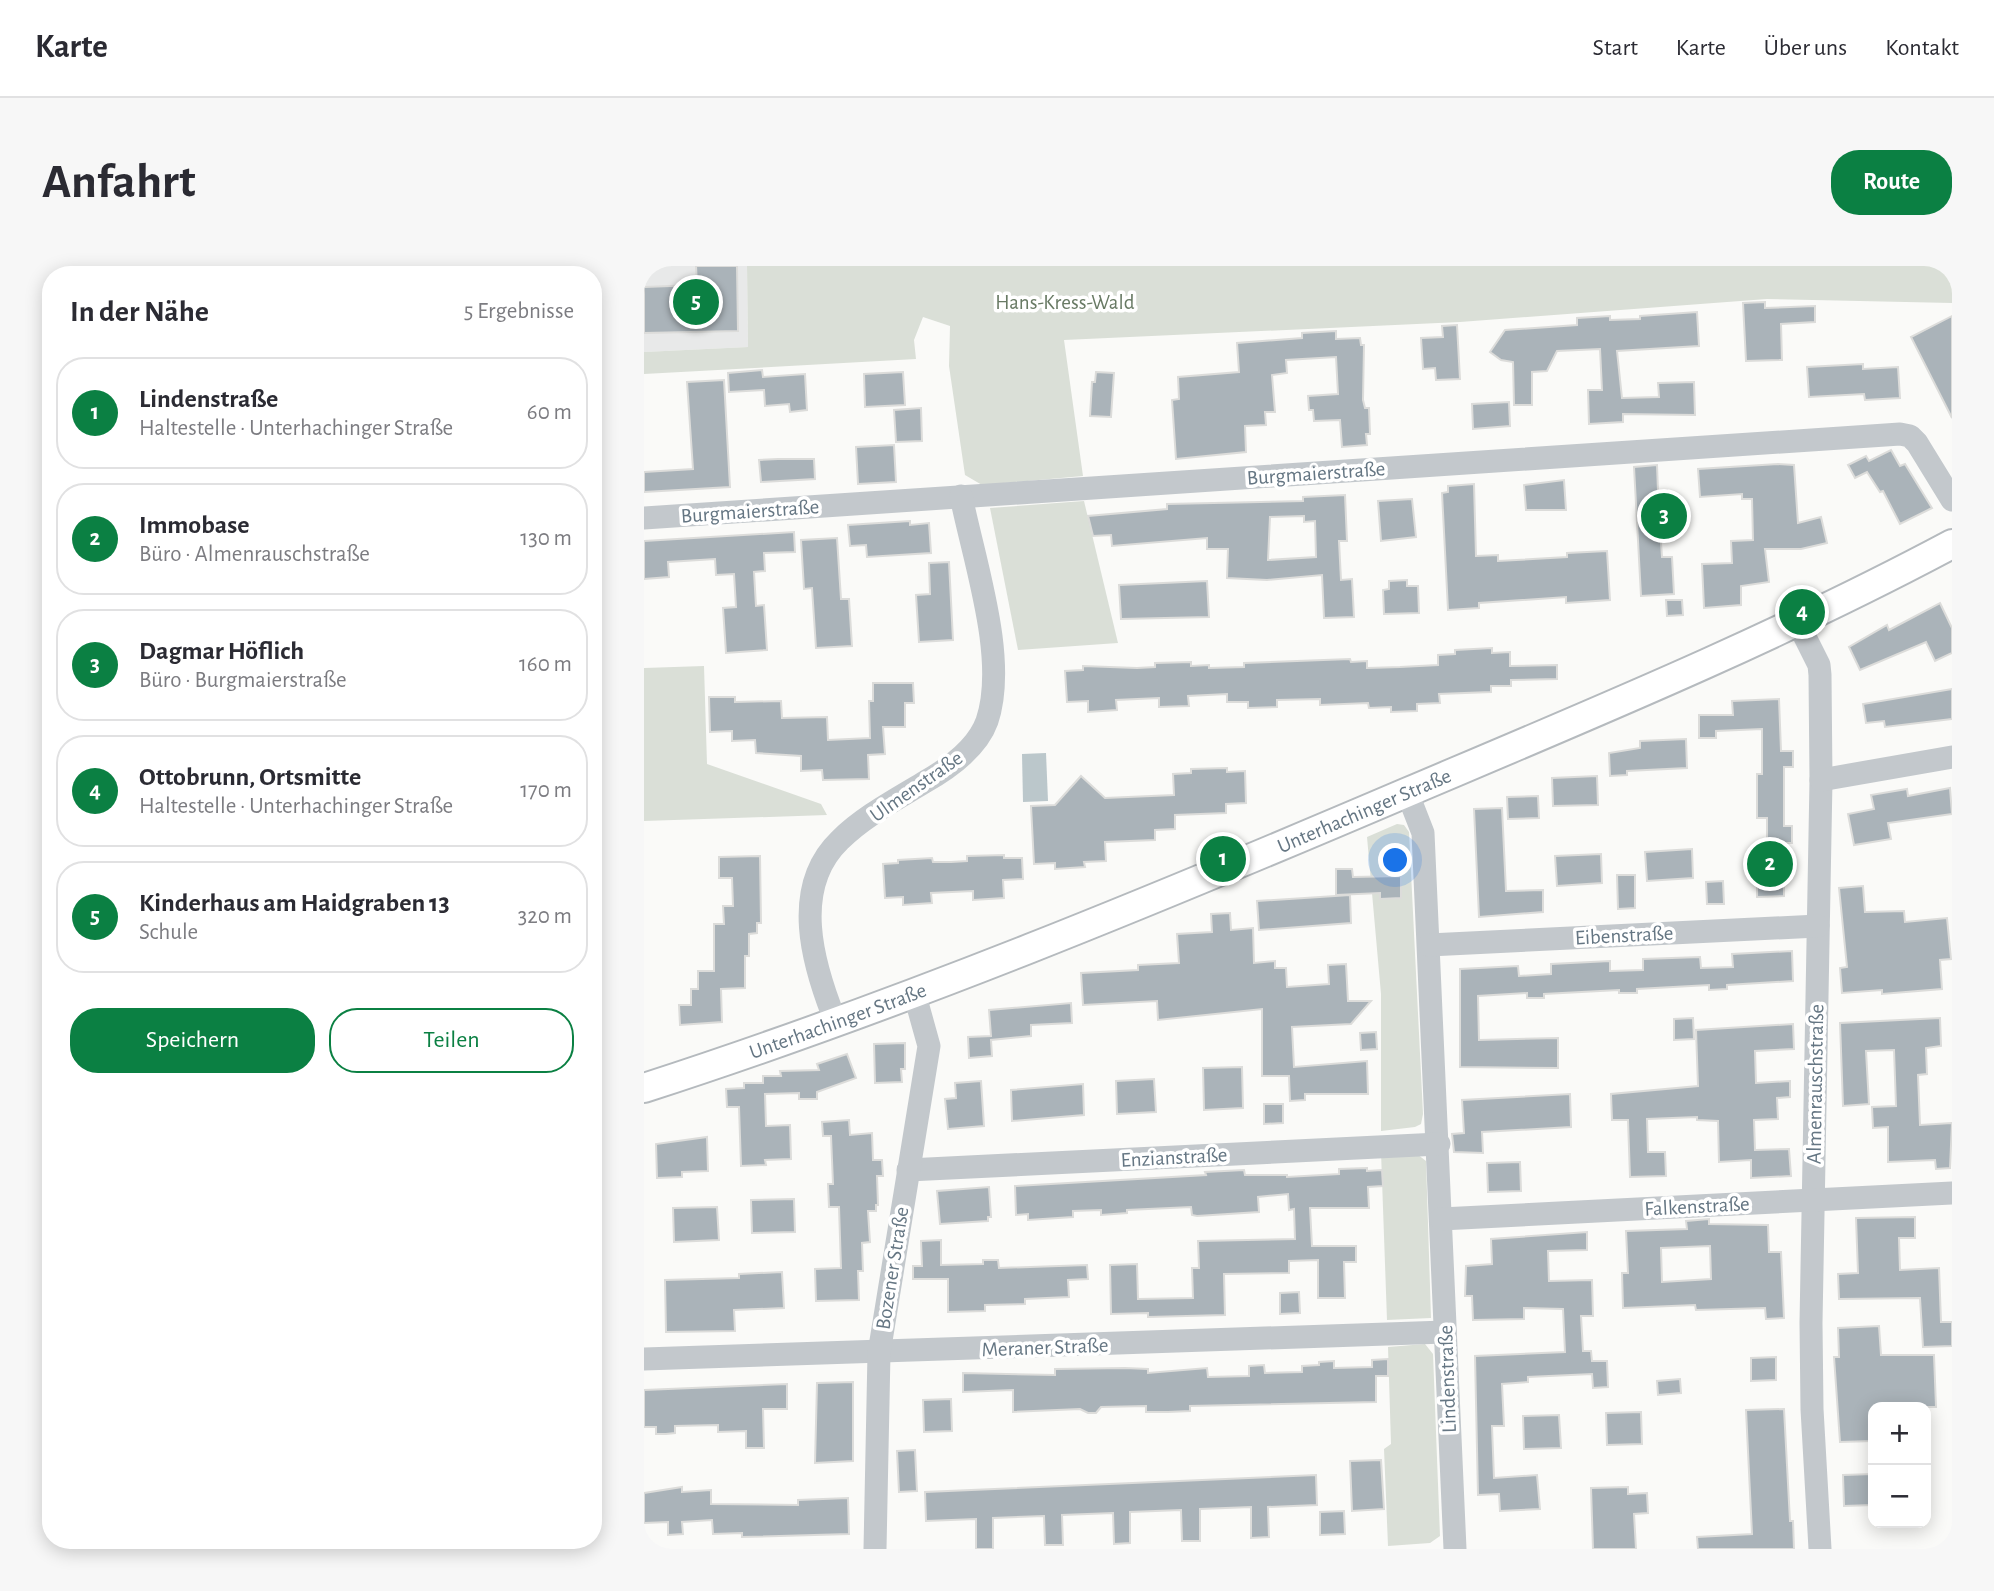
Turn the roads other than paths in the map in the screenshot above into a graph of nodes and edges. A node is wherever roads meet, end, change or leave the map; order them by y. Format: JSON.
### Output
{"nodes":[{"id":1,"x":961,"y":496,"type":"junction"},
{"id":2,"x":1952,"y":500,"type":"edge"},
{"id":3,"x":644,"y":518,"type":"edge"},
{"id":4,"x":1952,"y":544,"type":"edge"},
{"id":5,"x":1798,"y":623,"type":"junction"},
{"id":6,"x":1952,"y":757,"type":"edge"},
{"id":7,"x":1821,"y":780,"type":"junction"},
{"id":8,"x":1407,"y":793,"type":"junction"},
{"id":9,"x":1818,"y":926,"type":"junction"},
{"id":10,"x":1429,"y":945,"type":"junction"},
{"id":11,"x":914,"y":992,"type":"junction"},
{"id":12,"x":835,"y":1020,"type":"junction"},
{"id":13,"x":644,"y":1088,"type":"edge"},
{"id":14,"x":1439,"y":1144,"type":"junction"},
{"id":15,"x":908,"y":1170,"type":"junction"},
{"id":16,"x":1952,"y":1193,"type":"edge"},
{"id":17,"x":1812,"y":1200,"type":"junction"},
{"id":18,"x":1441,"y":1219,"type":"junction"},
{"id":19,"x":1446,"y":1332,"type":"junction"},
{"id":20,"x":879,"y":1353,"type":"junction"},
{"id":21,"x":644,"y":1359,"type":"edge"},
{"id":22,"x":874,"y":1549,"type":"edge"},
{"id":23,"x":1455,"y":1549,"type":"edge"},
{"id":24,"x":1820,"y":1549,"type":"edge"}],
"edges":[{"from":1,"to":2,"type":"street","name":"Burgmaierstraße"},
{"from":1,"to":3,"type":"street","name":"Burgmaierstraße"},
{"from":1,"to":12,"type":"street","name":"Ulmenstraße"},
{"from":4,"to":5,"type":"main road","name":"Unterhachinger Straße"},
{"from":5,"to":7,"type":"street","name":"Almenrauschstraße"},
{"from":5,"to":8,"type":"main road","name":"Unterhachinger Straße"},
{"from":6,"to":7,"type":"street"},
{"from":7,"to":9,"type":"street","name":"Almenrauschstraße"},
{"from":8,"to":10,"type":"street","name":"Lindenstraße"},
{"from":8,"to":11,"type":"main road","name":"Unterhachinger Straße"},
{"from":9,"to":10,"type":"street","name":"Eibenstraße"},
{"from":9,"to":17,"type":"street","name":"Almenrauschstraße"},
{"from":10,"to":14,"type":"street","name":"Lindenstraße"},
{"from":11,"to":12,"type":"main road","name":"Unterhachinger Straße"},
{"from":11,"to":15,"type":"street","name":"Bozener Straße"},
{"from":12,"to":13,"type":"main road","name":"Unterhachinger Straße"},
{"from":14,"to":15,"type":"street","name":"Enzianstraße"},
{"from":14,"to":18,"type":"street","name":"Lindenstraße"},
{"from":15,"to":20,"type":"street","name":"Bozener Straße"},
{"from":16,"to":17,"type":"street","name":"Falkenstraße"},
{"from":17,"to":18,"type":"street","name":"Falkenstraße"},
{"from":17,"to":24,"type":"street","name":"Almenrauschstraße"},
{"from":18,"to":19,"type":"street","name":"Lindenstraße"},
{"from":19,"to":20,"type":"street","name":"Meraner Straße"},
{"from":19,"to":23,"type":"street","name":"Lindenstraße"},
{"from":20,"to":21,"type":"street","name":"Meraner Straße"},
{"from":20,"to":22,"type":"street","name":"Bozener Straße"}]}
